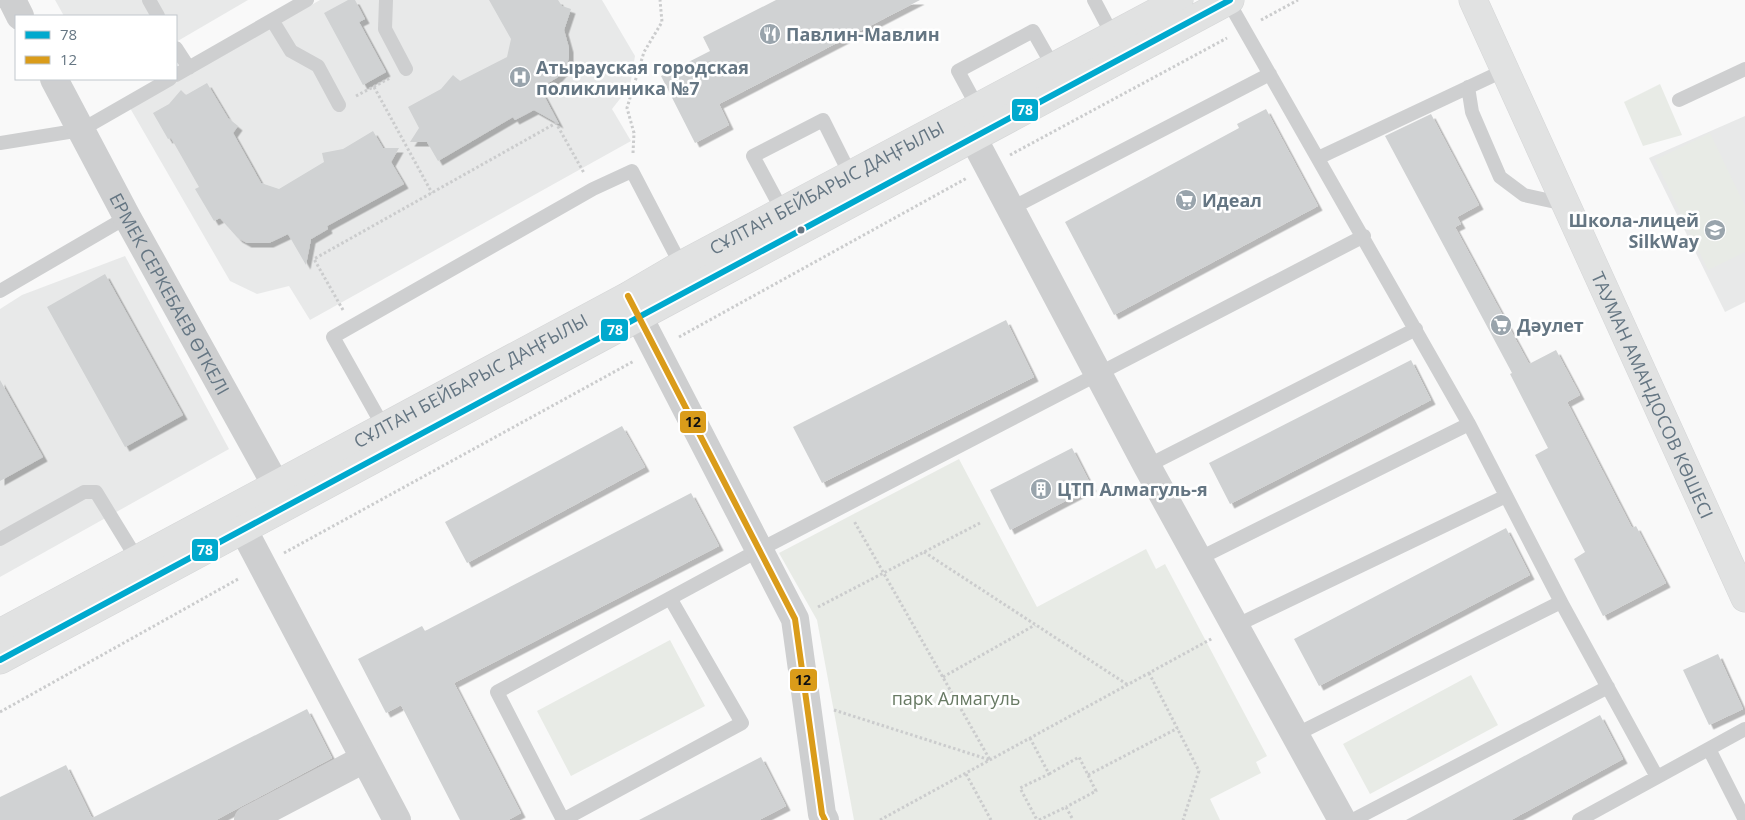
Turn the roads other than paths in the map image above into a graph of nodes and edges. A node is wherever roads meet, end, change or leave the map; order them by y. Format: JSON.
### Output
{"nodes":[{"id":1,"x":149,"y":0,"type":"edge"},
{"id":2,"x":307,"y":0,"type":"edge"},
{"id":3,"x":386,"y":0,"type":"edge"},
{"id":4,"x":1094,"y":0,"type":"edge"},
{"id":5,"x":1179,"y":0,"type":"edge"},
{"id":6,"x":1473,"y":0,"type":"edge"},
{"id":7,"x":1229,"y":1,"type":"edge"},
{"id":8,"x":157,"y":15,"type":"edge"},
{"id":9,"x":272,"y":20,"type":"junction"},
{"id":10,"x":1113,"y":36,"type":"junction"},
{"id":11,"x":178,"y":56,"type":"edge"},
{"id":12,"x":1054,"y":68,"type":"junction"},
{"id":13,"x":406,"y":69,"type":"road end"},
{"id":14,"x":1745,"y":69,"type":"edge"},
{"id":15,"x":1505,"y":70,"type":"junction"},
{"id":16,"x":182,"y":72,"type":"edge"},
{"id":17,"x":1270,"y":74,"type":"junction"},
{"id":18,"x":55,"y":80,"type":"edge"},
{"id":19,"x":168,"y":80,"type":"edge"},
{"id":20,"x":1468,"y":88,"type":"junction"},
{"id":21,"x":1679,"y":100,"type":"dead end"},
{"id":22,"x":339,"y":105,"type":"road end"},
{"id":23,"x":971,"y":120,"type":"junction"},
{"id":24,"x":81,"y":130,"type":"junction"},
{"id":25,"x":0,"y":143,"type":"edge"},
{"id":26,"x":1318,"y":158,"type":"junction"},
{"id":27,"x":851,"y":176,"type":"junction"},
{"id":28,"x":1566,"y":204,"type":"junction"},
{"id":29,"x":1010,"y":209,"type":"junction"},
{"id":30,"x":783,"y":212,"type":"junction"},
{"id":31,"x":127,"y":217,"type":"junction"},
{"id":32,"x":1364,"y":236,"type":"junction"},
{"id":33,"x":681,"y":266,"type":"junction"},
{"id":34,"x":0,"y":290,"type":"edge"},
{"id":35,"x":633,"y":307,"type":"junction"},
{"id":36,"x":1416,"y":329,"type":"junction"},
{"id":37,"x":1099,"y":375,"type":"junction"},
{"id":38,"x":1469,"y":424,"type":"junction"},
{"id":39,"x":383,"y":426,"type":"junction"},
{"id":40,"x":1148,"y":466,"type":"junction"},
{"id":41,"x":282,"y":496,"type":"junction"},
{"id":42,"x":1506,"y":496,"type":"junction"},
{"id":43,"x":238,"y":519,"type":"junction"},
{"id":44,"x":0,"y":539,"type":"edge"},
{"id":45,"x":759,"y":550,"type":"junction"},
{"id":46,"x":1198,"y":558,"type":"junction"},
{"id":47,"x":137,"y":559,"type":"junction"},
{"id":48,"x":670,"y":598,"type":"junction"},
{"id":49,"x":1745,"y":598,"type":"edge"},
{"id":50,"x":1561,"y":602,"type":"junction"},
{"id":51,"x":1235,"y":626,"type":"junction"},
{"id":52,"x":0,"y":633,"type":"edge"},
{"id":53,"x":0,"y":660,"type":"edge"},
{"id":54,"x":1608,"y":688,"type":"junction"},
{"id":55,"x":1745,"y":729,"type":"edge"},
{"id":56,"x":1295,"y":735,"type":"junction"},
{"id":57,"x":1709,"y":749,"type":"junction"},
{"id":58,"x":364,"y":759,"type":"junction"},
{"id":59,"x":1657,"y":777,"type":"junction"},
{"id":60,"x":819,"y":818,"type":"edge"},
{"id":61,"x":248,"y":820,"type":"edge"},
{"id":62,"x":397,"y":820,"type":"edge"},
{"id":63,"x":563,"y":820,"type":"edge"},
{"id":64,"x":1342,"y":820,"type":"edge"},
{"id":65,"x":1353,"y":820,"type":"edge"},
{"id":66,"x":1579,"y":820,"type":"edge"},
{"id":67,"x":1745,"y":820,"type":"edge"}],
"edges":[{"from":1,"to":8,"type":"lane"},
{"from":2,"to":9,"type":"lane"},
{"from":3,"to":13,"type":"lane"},
{"from":4,"to":10,"type":"lane"},
{"from":5,"to":10,"type":"main road","name":"СҰЛТАН БЕЙБАРЫС ДАҢҒЫЛЫ"},
{"from":6,"to":15,"type":"main road","name":"ТАУМАН АМАНДОСОВ КӨШЕСІ"},
{"from":7,"to":17,"type":"lane"},
{"from":7,"to":23,"type":"main road","name":"СҰЛТАН БЕЙБАРЫС ДАҢҒЫЛЫ"},
{"from":9,"to":16,"type":"lane"},
{"from":9,"to":22,"type":"lane"},
{"from":10,"to":12,"type":"main road","name":"СҰЛТАН БЕЙБАРЫС ДАҢҒЫЛЫ"},
{"from":11,"to":16,"type":"lane"},
{"from":12,"to":23,"type":"main road","name":"СҰЛТАН БЕЙБАРЫС ДАҢҒЫЛЫ"},
{"from":12,"to":23,"type":"lane"},
{"from":14,"to":21,"type":"lane"},
{"from":15,"to":20,"type":"lane"},
{"from":15,"to":28,"type":"main road","name":"ТАУМАН АМАНДОСОВ КӨШЕСІ"},
{"from":17,"to":26,"type":"lane"},
{"from":17,"to":29,"type":"lane"},
{"from":18,"to":24,"type":"street","name":"ЕРМЕК СЕРКЕБАЕВ ӨТКЕЛІ"},
{"from":19,"to":24,"type":"lane"},
{"from":20,"to":26,"type":"lane"},
{"from":20,"to":28,"type":"lane"},
{"from":23,"to":27,"type":"main road","name":"СҰЛТАН БЕЙБАРЫС ДАҢҒЫЛЫ"},
{"from":23,"to":29,"type":"street"},
{"from":23,"to":35,"type":"main road","name":"СҰЛТАН БЕЙБАРЫС ДАҢҒЫЛЫ"},
{"from":24,"to":25,"type":"lane"},
{"from":24,"to":31,"type":"street","name":"ЕРМЕК СЕРКЕБАЕВ ӨТКЕЛІ"},
{"from":26,"to":32,"type":"lane"},
{"from":27,"to":30,"type":"main road","name":"СҰЛТАН БЕЙБАРЫС ДАҢҒЫЛЫ"},
{"from":27,"to":30,"type":"lane"},
{"from":28,"to":49,"type":"main road","name":"ТАУМАН АМАНДОСОВ КӨШЕСІ"},
{"from":29,"to":37,"type":"street"},
{"from":30,"to":33,"type":"main road","name":"СҰЛТАН БЕЙБАРЫС ДАҢҒЫЛЫ"},
{"from":31,"to":34,"type":"lane"},
{"from":31,"to":41,"type":"street","name":"ЕРМЕК СЕРКЕБАЕВ ӨТКЕЛІ"},
{"from":32,"to":36,"type":"lane"},
{"from":32,"to":37,"type":"lane"},
{"from":33,"to":35,"type":"main road","name":"СҰЛТАН БЕЙБАРЫС ДАҢҒЫЛЫ"},
{"from":33,"to":39,"type":"lane"},
{"from":35,"to":39,"type":"main road","name":"СҰЛТАН БЕЙБАРЫС ДАҢҒЫЛЫ"},
{"from":35,"to":41,"type":"main road","name":"СҰЛТАН БЕЙБАРЫС ДАҢҒЫЛЫ"},
{"from":35,"to":45,"type":"street"},
{"from":36,"to":38,"type":"lane"},
{"from":36,"to":40,"type":"lane"},
{"from":37,"to":40,"type":"street"},
{"from":37,"to":45,"type":"lane"},
{"from":38,"to":42,"type":"lane"},
{"from":38,"to":46,"type":"lane"},
{"from":39,"to":41,"type":"main road","name":"СҰЛТАН БЕЙБАРЫС ДАҢҒЫЛЫ"},
{"from":40,"to":46,"type":"street"},
{"from":41,"to":43,"type":"main road","name":"СҰЛТАН БЕЙБАРЫС ДАҢҒЫЛЫ"},
{"from":42,"to":50,"type":"lane"},
{"from":42,"to":51,"type":"lane"},
{"from":43,"to":47,"type":"main road","name":"СҰЛТАН БЕЙБАРЫС ДАҢҒЫЛЫ"},
{"from":43,"to":53,"type":"main road","name":"СҰЛТАН БЕЙБАРЫС ДАҢҒЫЛЫ"},
{"from":43,"to":58,"type":"street"},
{"from":44,"to":47,"type":"lane"},
{"from":45,"to":48,"type":"lane"},
{"from":45,"to":60,"type":"street"},
{"from":46,"to":51,"type":"street"},
{"from":47,"to":52,"type":"main road","name":"СҰЛТАН БЕЙБАРЫС ДАҢҒЫЛЫ"},
{"from":48,"to":63,"type":"lane"},
{"from":48,"to":63,"type":"lane"},
{"from":50,"to":54,"type":"lane"},
{"from":50,"to":56,"type":"lane"},
{"from":51,"to":56,"type":"street"},
{"from":54,"to":59,"type":"lane"},
{"from":54,"to":65,"type":"lane"},
{"from":55,"to":57,"type":"lane"},
{"from":56,"to":64,"type":"street"},
{"from":57,"to":59,"type":"lane"},
{"from":57,"to":67,"type":"lane"},
{"from":58,"to":61,"type":"street"},
{"from":58,"to":62,"type":"street"},
{"from":59,"to":66,"type":"lane"}]}
